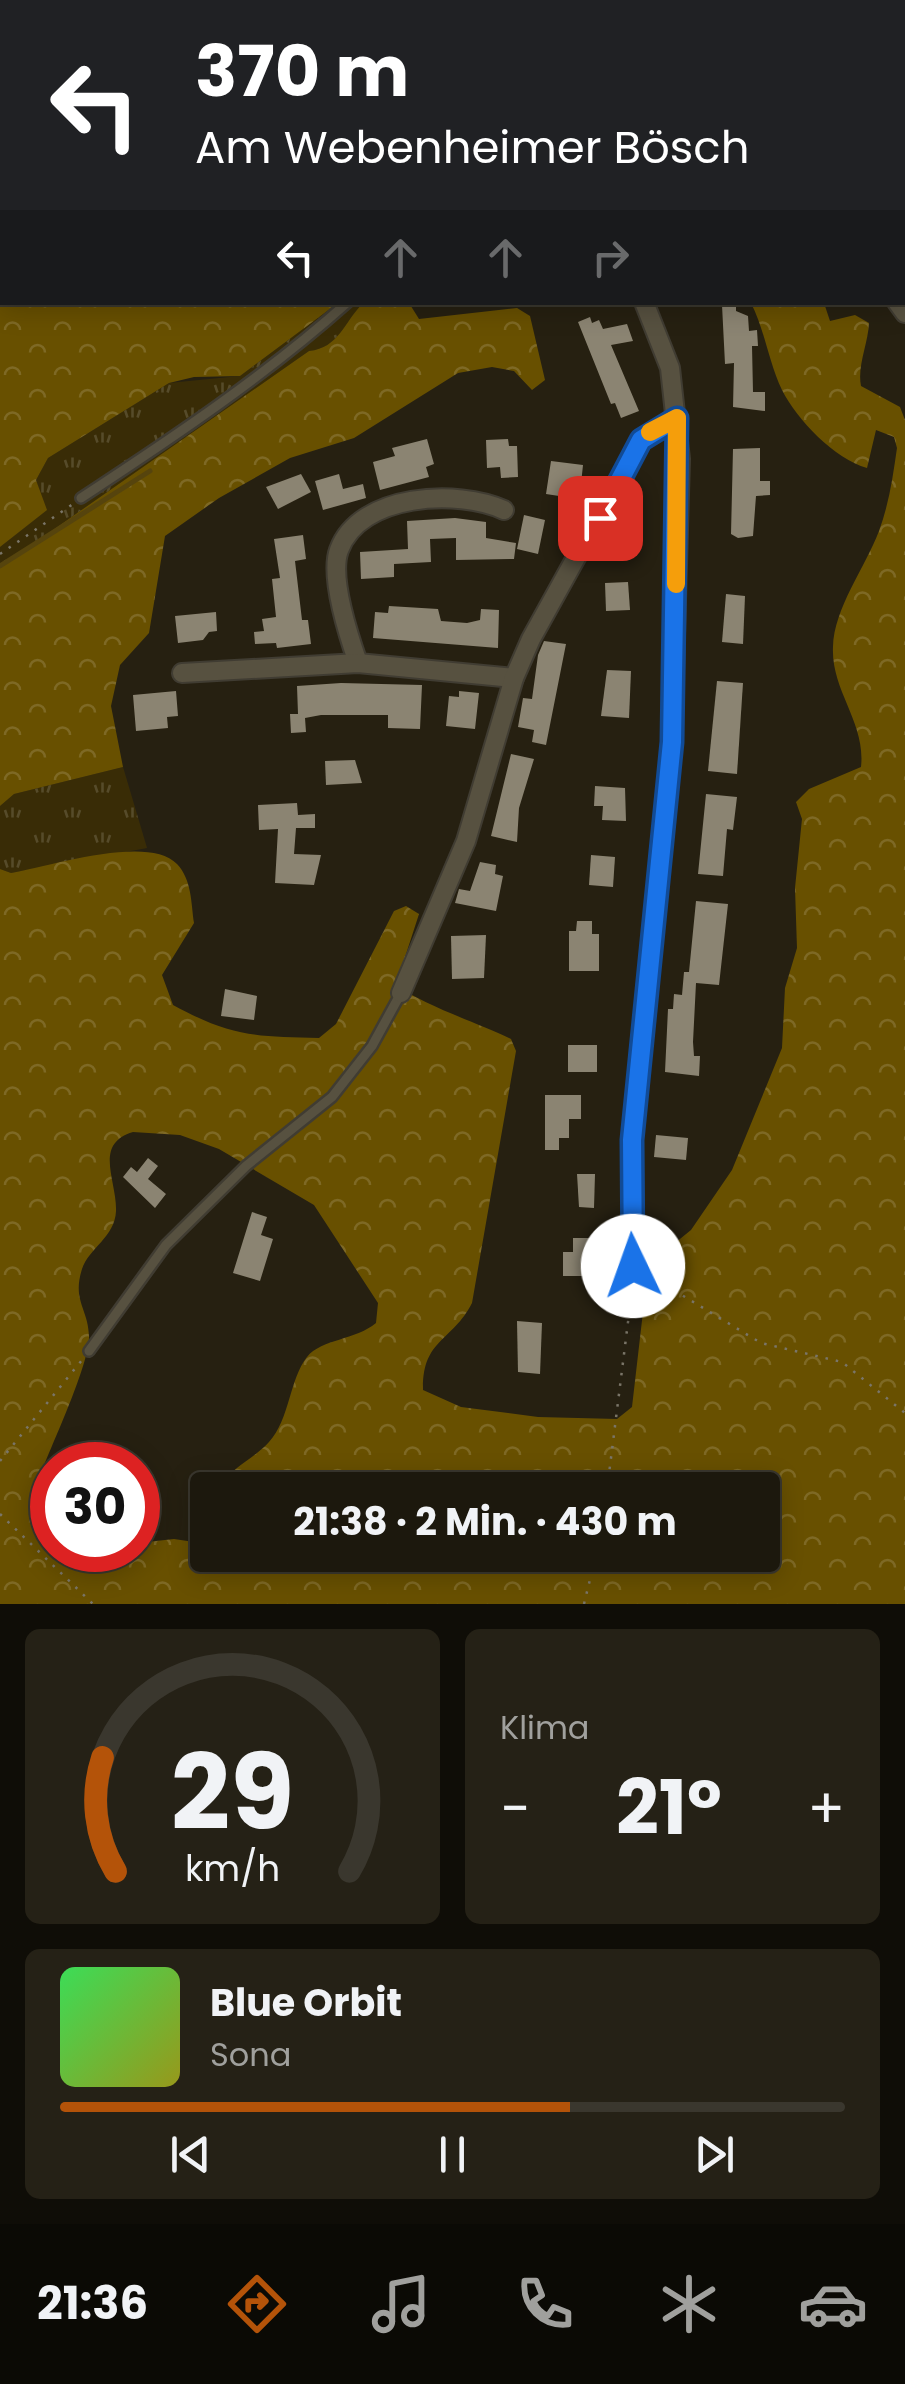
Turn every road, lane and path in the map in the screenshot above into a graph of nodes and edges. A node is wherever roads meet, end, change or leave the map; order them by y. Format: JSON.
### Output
{"nodes":[{"id":1,"x":344,"y":305,"type":"edge"},
{"id":2,"x":645,"y":305,"type":"edge"},
{"id":3,"x":677,"y":418,"type":"junction"},
{"id":4,"x":81,"y":498,"type":"joint"},
{"id":5,"x":504,"y":510,"type":"dead end"},
{"id":6,"x":0,"y":554,"type":"edge"},
{"id":7,"x":358,"y":664,"type":"junction"},
{"id":8,"x":182,"y":673,"type":"dead end"},
{"id":9,"x":514,"y":678,"type":"junction"},
{"id":10,"x":401,"y":993,"type":"joint"},
{"id":11,"x":633,"y":1266,"type":"junction"},
{"id":12,"x":89,"y":1352,"type":"joint"},
{"id":13,"x":905,"y":1413,"type":"edge"},
{"id":14,"x":0,"y":1461,"type":"edge"},
{"id":15,"x":609,"y":1472,"type":"edge"},
{"id":16,"x":0,"y":1514,"type":"edge"},
{"id":17,"x":592,"y":1572,"type":"edge"},
{"id":18,"x":93,"y":1604,"type":"edge"},
{"id":19,"x":584,"y":1604,"type":"edge"}],
"edges":[{"from":1,"to":4,"type":"lane"},
{"from":2,"to":3,"type":"street"},
{"from":3,"to":9,"type":"street"},
{"from":3,"to":11,"type":"street"},
{"from":4,"to":6,"type":"path"},
{"from":5,"to":7,"type":"street"},
{"from":7,"to":8,"type":"street"},
{"from":7,"to":9,"type":"street"},
{"from":9,"to":10,"type":"street"},
{"from":10,"to":12,"type":"lane"},
{"from":11,"to":13,"type":"path"},
{"from":11,"to":15,"type":"path"},
{"from":12,"to":14,"type":"path"},
{"from":16,"to":18,"type":"path"},
{"from":17,"to":19,"type":"path"}]}
